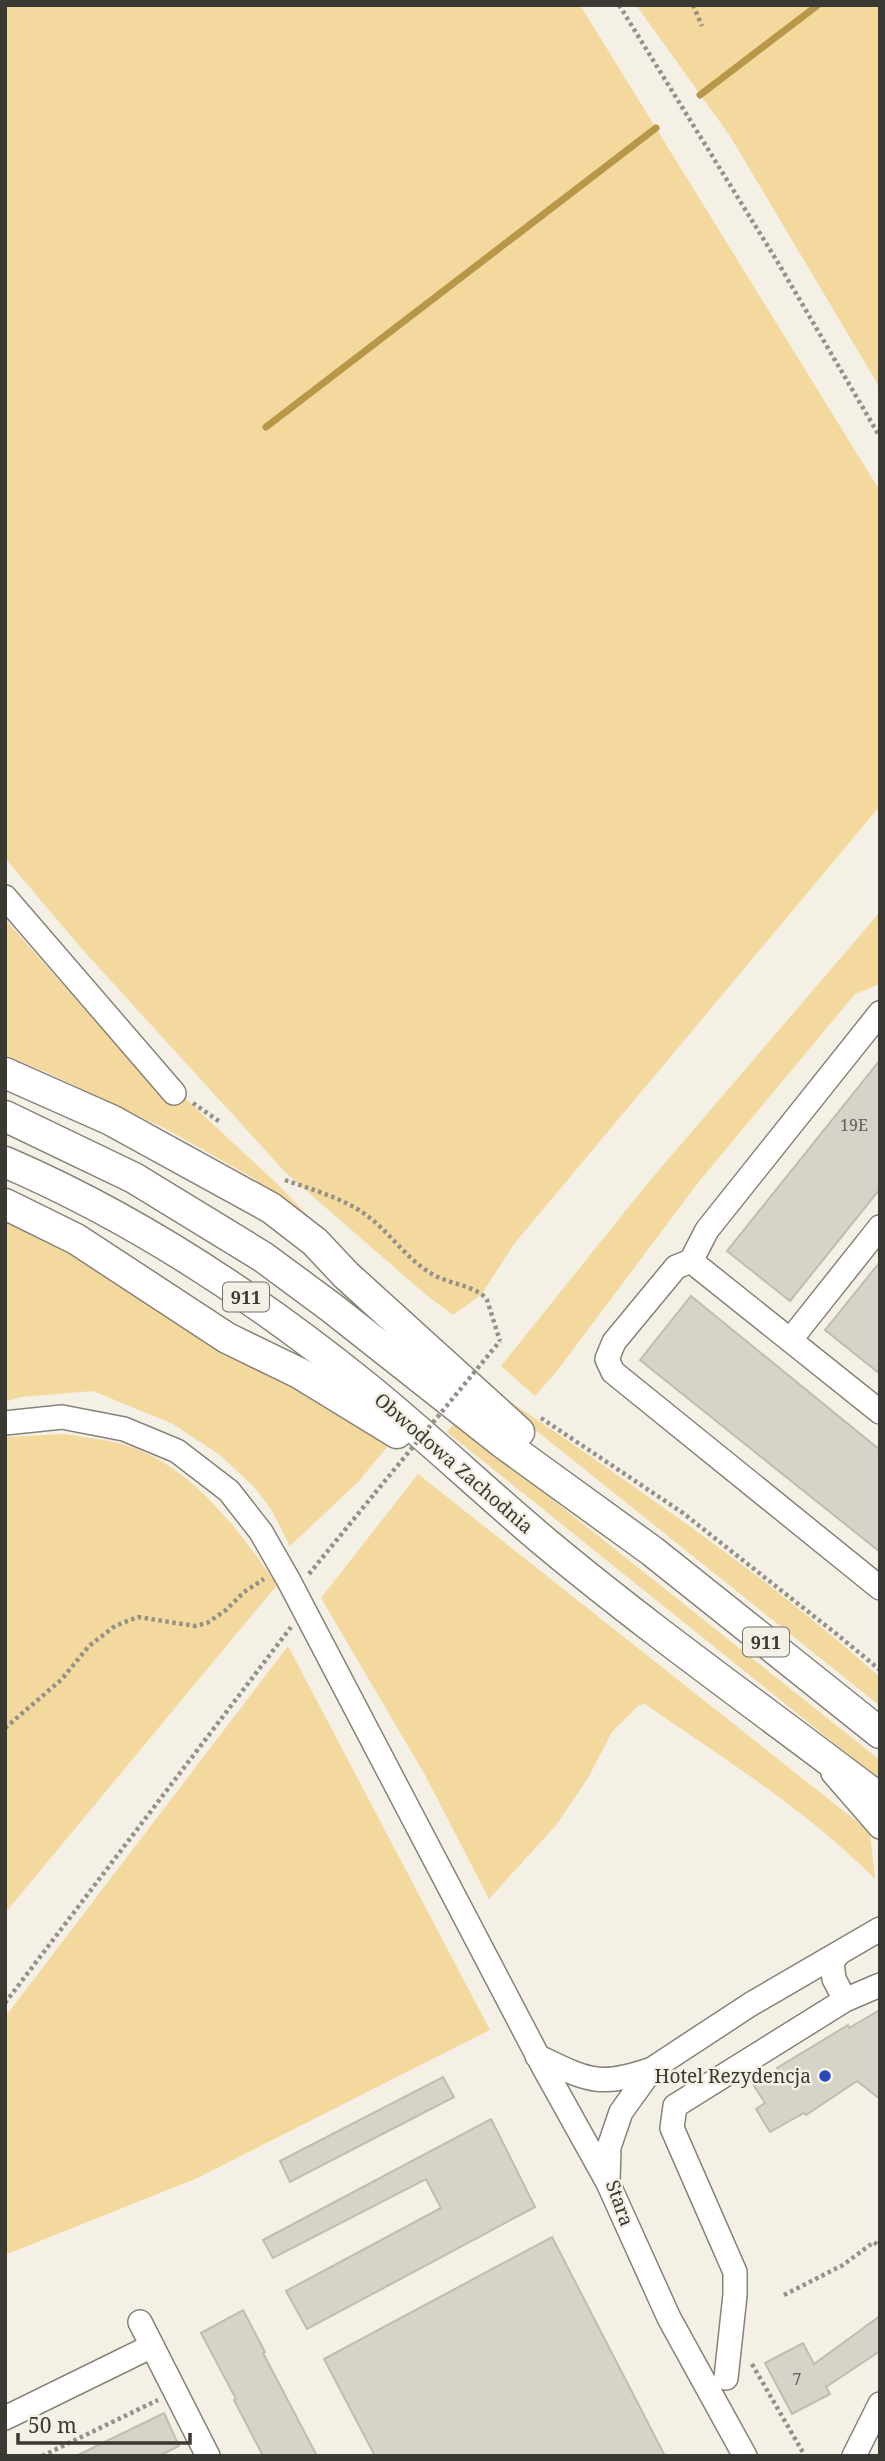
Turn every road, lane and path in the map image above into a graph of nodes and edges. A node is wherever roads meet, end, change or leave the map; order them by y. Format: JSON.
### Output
{"nodes":[{"id":1,"x":619,"y":5,"type":"edge"},
{"id":2,"x":692,"y":5,"type":"edge"},
{"id":3,"x":702,"y":26,"type":"dead end"},
{"id":4,"x":880,"y":437,"type":"edge"},
{"id":5,"x":5,"y":897,"type":"edge"},
{"id":6,"x":880,"y":1013,"type":"edge"},
{"id":7,"x":5,"y":1073,"type":"edge"},
{"id":8,"x":174,"y":1093,"type":"joint"},
{"id":9,"x":5,"y":1116,"type":"edge"},
{"id":10,"x":220,"y":1122,"type":"dead end"},
{"id":11,"x":5,"y":1162,"type":"edge"},
{"id":12,"x":285,"y":1180,"type":"dead end"},
{"id":13,"x":5,"y":1204,"type":"edge"},
{"id":14,"x":880,"y":1227,"type":"edge"},
{"id":15,"x":691,"y":1261,"type":"junction"},
{"id":16,"x":791,"y":1339,"type":"junction"},
{"id":17,"x":475,"y":1364,"type":"dead end"},
{"id":18,"x":485,"y":1372,"type":"dead end"},
{"id":19,"x":880,"y":1412,"type":"edge"},
{"id":20,"x":534,"y":1413,"type":"dead end"},
{"id":21,"x":5,"y":1423,"type":"edge"},
{"id":22,"x":461,"y":1471,"type":"junction"},
{"id":23,"x":652,"y":1551,"type":"junction"},
{"id":24,"x":282,"y":1570,"type":"junction"},
{"id":25,"x":880,"y":1588,"type":"edge"},
{"id":26,"x":299,"y":1601,"type":"junction"},
{"id":27,"x":880,"y":1670,"type":"edge"},
{"id":28,"x":5,"y":1728,"type":"edge"},
{"id":29,"x":880,"y":1733,"type":"edge"},
{"id":30,"x":811,"y":1746,"type":"junction"},
{"id":31,"x":880,"y":1799,"type":"edge"},
{"id":32,"x":880,"y":1827,"type":"edge"},
{"id":33,"x":878,"y":1928,"type":"edge"},
{"id":34,"x":839,"y":1953,"type":"junction"},
{"id":35,"x":880,"y":1985,"type":"edge"},
{"id":36,"x":845,"y":2000,"type":"junction"},
{"id":37,"x":5,"y":2003,"type":"edge"},
{"id":38,"x":537,"y":2056,"type":"junction"},
{"id":39,"x":652,"y":2069,"type":"junction"},
{"id":40,"x":608,"y":2183,"type":"junction"},
{"id":41,"x":880,"y":2247,"type":"edge"},
{"id":42,"x":784,"y":2295,"type":"dead end"},
{"id":43,"x":140,"y":2322,"type":"dead end"},
{"id":44,"x":152,"y":2346,"type":"junction"},
{"id":45,"x":752,"y":2364,"type":"dead end"},
{"id":46,"x":717,"y":2383,"type":"junction"},
{"id":47,"x":175,"y":2391,"type":"junction"},
{"id":48,"x":880,"y":2404,"type":"edge"},
{"id":49,"x":5,"y":2418,"type":"edge"},
{"id":50,"x":42,"y":2456,"type":"edge"},
{"id":51,"x":208,"y":2456,"type":"edge"},
{"id":52,"x":745,"y":2456,"type":"edge"},
{"id":53,"x":805,"y":2456,"type":"edge"},
{"id":54,"x":854,"y":2456,"type":"edge"}],
"edges":[{"from":1,"to":4,"type":"path"},
{"from":2,"to":3,"type":"path"},
{"from":5,"to":8,"type":"street"},
{"from":6,"to":15,"type":"street"},
{"from":7,"to":23,"type":"main road"},
{"from":8,"to":10,"type":"path"},
{"from":9,"to":23,"type":"main road","number":"911"},
{"from":11,"to":22,"type":"main road","name":"Obwodowa Zachodnia","number":"911"},
{"from":12,"to":26,"type":"path","bridge":true},
{"from":13,"to":22,"type":"main road"},
{"from":14,"to":16,"type":"street"},
{"from":15,"to":16,"type":"street"},
{"from":15,"to":25,"type":"street"},
{"from":16,"to":19,"type":"street"},
{"from":17,"to":18,"type":"path"},
{"from":20,"to":27,"type":"path"},
{"from":21,"to":24,"type":"street"},
{"from":22,"to":30,"type":"main road","name":"Obwodowa Zachodnia","number":"911"},
{"from":23,"to":29,"type":"main road","number":"911"},
{"from":24,"to":26,"type":"street"},
{"from":24,"to":28,"type":"path"},
{"from":26,"to":37,"type":"path"},
{"from":26,"to":38,"type":"street"},
{"from":30,"to":31,"type":"main road","name":"Obwodowa Zachodnia","number":"911"},
{"from":30,"to":32,"type":"street"},
{"from":33,"to":34,"type":"street","name":"Stara"},
{"from":34,"to":36,"type":"street"},
{"from":34,"to":39,"type":"street","name":"Stara"},
{"from":35,"to":36,"type":"street"},
{"from":36,"to":46,"type":"street"},
{"from":38,"to":39,"type":"street"},
{"from":38,"to":40,"type":"street"},
{"from":39,"to":40,"type":"street","name":"Stara"},
{"from":40,"to":46,"type":"street","name":"Stara"},
{"from":41,"to":42,"type":"path"},
{"from":43,"to":44,"type":"street"},
{"from":44,"to":47,"type":"street"},
{"from":44,"to":49,"type":"street"},
{"from":45,"to":53,"type":"path"},
{"from":46,"to":52,"type":"street","name":"Stara"},
{"from":47,"to":50,"type":"path"},
{"from":47,"to":51,"type":"street"},
{"from":48,"to":54,"type":"street"}]}
